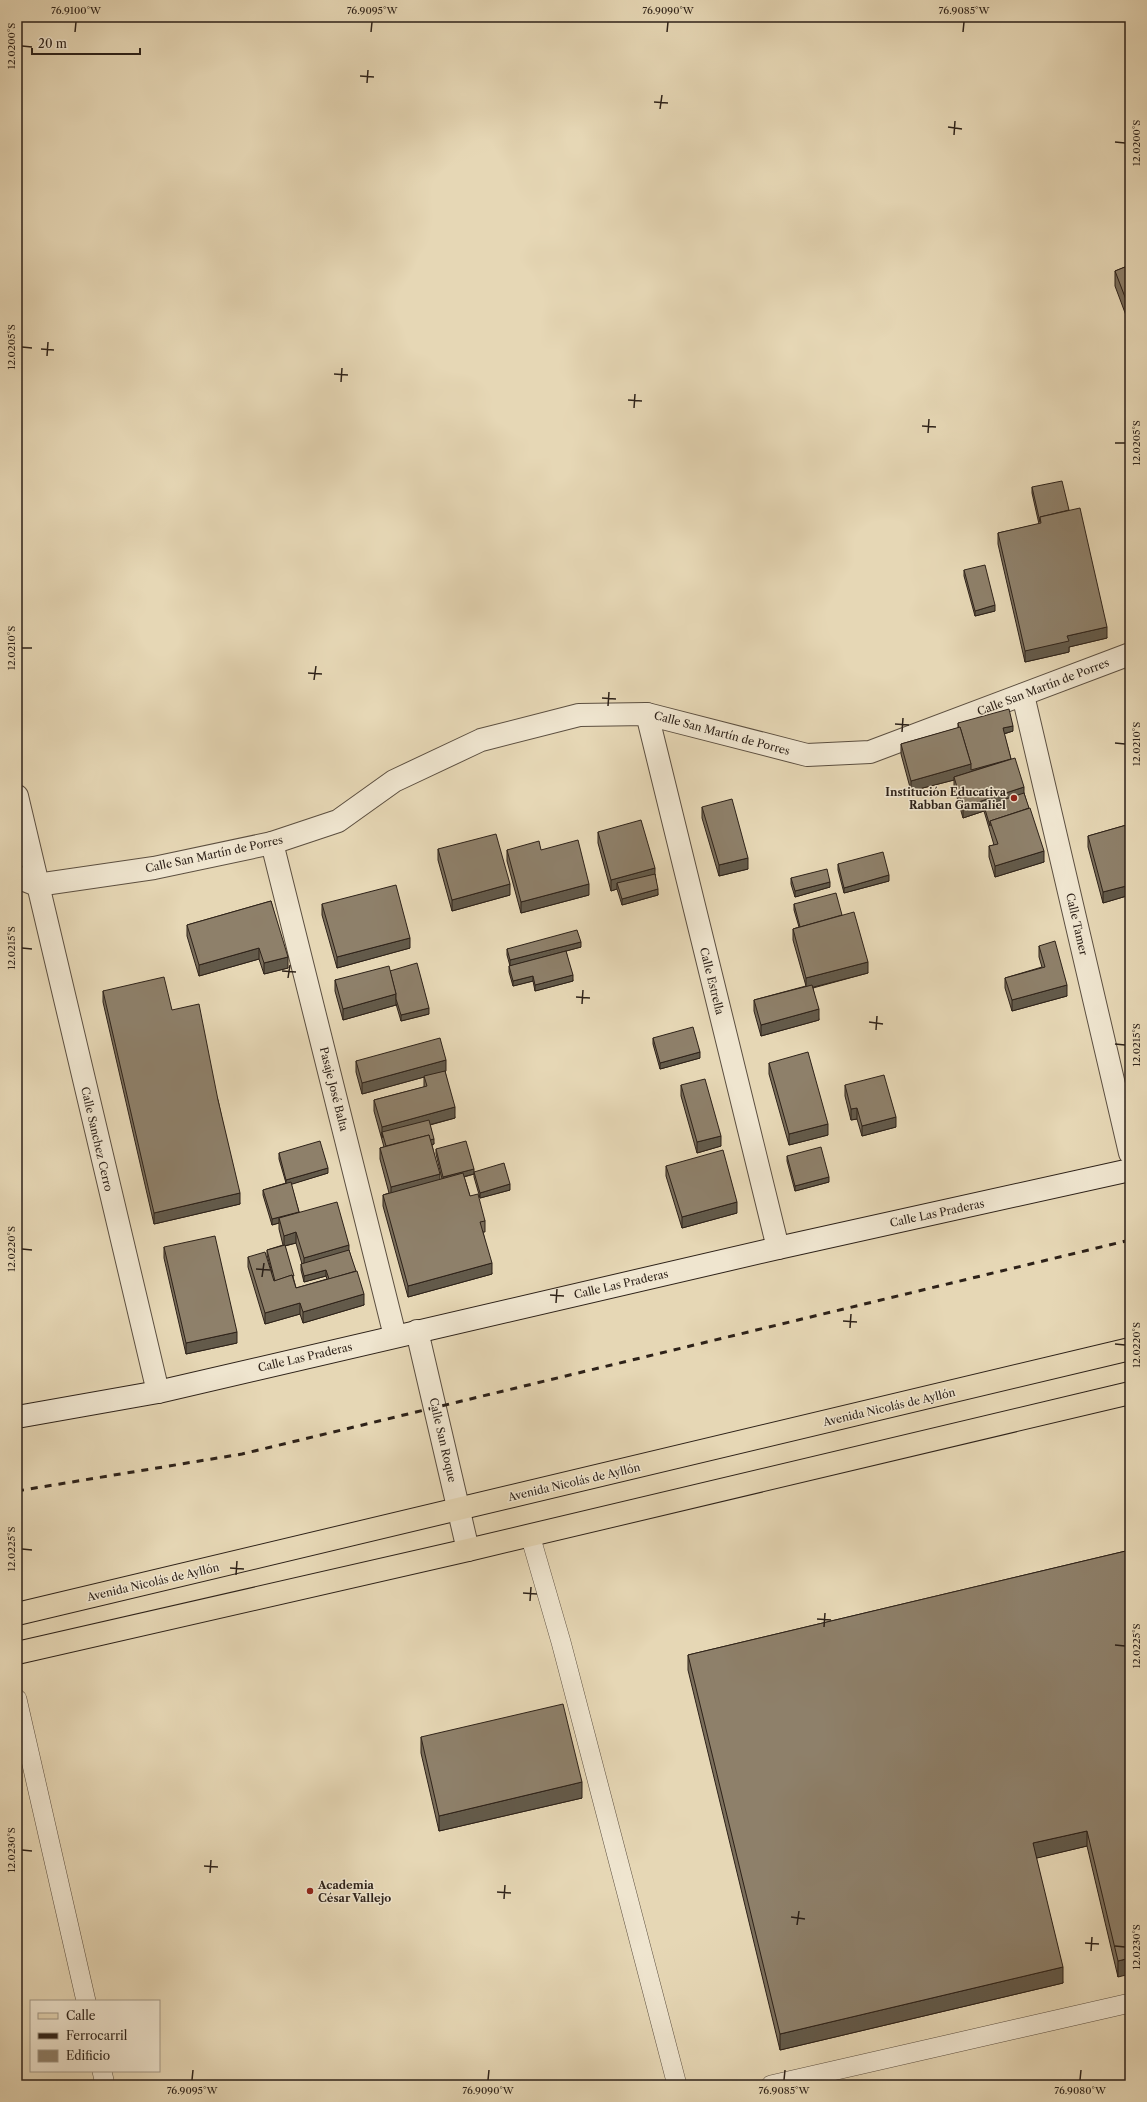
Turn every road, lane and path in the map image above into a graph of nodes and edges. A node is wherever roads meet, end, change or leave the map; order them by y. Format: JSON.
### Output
{"nodes":[{"id":1,"x":1130,"y":654,"type":"edge"},
{"id":2,"x":1023,"y":696,"type":"junction"},
{"id":3,"x":646,"y":714,"type":"junction"},
{"id":4,"x":17,"y":796,"type":"edge"},
{"id":5,"x":272,"y":843,"type":"junction"},
{"id":6,"x":17,"y":877,"type":"edge"},
{"id":7,"x":37,"y":885,"type":"junction"},
{"id":8,"x":1130,"y":1153,"type":"edge"},
{"id":9,"x":1130,"y":1170,"type":"edge"},
{"id":10,"x":778,"y":1248,"type":"junction"},
{"id":11,"x":417,"y":1331,"type":"junction"},
{"id":12,"x":395,"y":1336,"type":"junction"},
{"id":13,"x":1130,"y":1349,"type":"edge"},
{"id":14,"x":158,"y":1392,"type":"junction"},
{"id":15,"x":1130,"y":1393,"type":"edge"},
{"id":16,"x":17,"y":1417,"type":"edge"},
{"id":17,"x":458,"y":1509,"type":"junction"},
{"id":18,"x":530,"y":1535,"type":"junction"},
{"id":19,"x":468,"y":1550,"type":"junction"},
{"id":20,"x":17,"y":1614,"type":"edge"},
{"id":21,"x":17,"y":1653,"type":"edge"},
{"id":22,"x":17,"y":1700,"type":"edge"},
{"id":23,"x":86,"y":2000,"type":"edge"},
{"id":24,"x":1130,"y":2003,"type":"edge"},
{"id":25,"x":102,"y":2072,"type":"edge"},
{"id":26,"x":105,"y":2085,"type":"edge"},
{"id":27,"x":677,"y":2085,"type":"edge"},
{"id":28,"x":771,"y":2085,"type":"edge"}],
"edges":[{"from":1,"to":2,"type":"street","name":"Calle San Martín de Porres"},
{"from":2,"to":3,"type":"street","name":"Calle San Martín de Porres"},
{"from":2,"to":8,"type":"street","name":"Calle Tamer"},
{"from":3,"to":5,"type":"street","name":"Calle San Martín de Porres"},
{"from":3,"to":10,"type":"street","name":"Calle Estrella"},
{"from":4,"to":7,"type":"street","name":"Calle Sanchez Cerro"},
{"from":5,"to":7,"type":"street","name":"Calle San Martín de Porres"},
{"from":5,"to":12,"type":"street","name":"Pasaje José Balta"},
{"from":6,"to":7,"type":"street"},
{"from":7,"to":14,"type":"street","name":"Calle Sanchez Cerro"},
{"from":9,"to":10,"type":"street","name":"Calle Las Praderas"},
{"from":10,"to":11,"type":"street","name":"Calle Las Praderas"},
{"from":11,"to":12,"type":"street","name":"Calle Las Praderas"},
{"from":11,"to":17,"type":"street","name":"Calle San Roque"},
{"from":12,"to":14,"type":"street","name":"Calle Las Praderas"},
{"from":13,"to":17,"type":"main road","name":"Avenida Nicolás de Ayllón"},
{"from":14,"to":16,"type":"street","name":"Calle Las Praderas"},
{"from":15,"to":18,"type":"main road"},
{"from":17,"to":19,"type":"street","name":"Calle San Roque"},
{"from":17,"to":20,"type":"main road","name":"Avenida Nicolás de Ayllón"},
{"from":18,"to":19,"type":"main road"},
{"from":18,"to":27,"type":"lane"},
{"from":19,"to":21,"type":"main road"},
{"from":22,"to":23,"type":"lane"},
{"from":24,"to":28,"type":"lane"},
{"from":25,"to":26,"type":"lane"}]}
